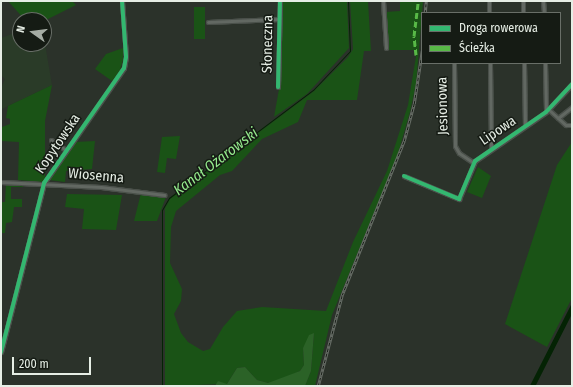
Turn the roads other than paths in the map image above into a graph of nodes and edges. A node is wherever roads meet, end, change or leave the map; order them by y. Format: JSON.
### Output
{"nodes":[{"id":1,"x":122,"y":1,"type":"edge"},
{"id":2,"x":280,"y":1,"type":"edge"},
{"id":3,"x":383,"y":1,"type":"edge"},
{"id":4,"x":489,"y":1,"type":"edge"},
{"id":5,"x":523,"y":1,"type":"edge"},
{"id":6,"x":543,"y":1,"type":"edge"},
{"id":7,"x":489,"y":12,"type":"edge"},
{"id":8,"x":523,"y":12,"type":"edge"},
{"id":9,"x":544,"y":12,"type":"edge"},
{"id":10,"x":279,"y":19,"type":"junction"},
{"id":11,"x":208,"y":22,"type":"dead end"},
{"id":12,"x":386,"y":48,"type":"dead end"},
{"id":13,"x":454,"y":64,"type":"edge"},
{"id":14,"x":490,"y":64,"type":"edge"},
{"id":15,"x":524,"y":64,"type":"edge"},
{"id":16,"x":544,"y":64,"type":"edge"},
{"id":17,"x":572,"y":84,"type":"edge"},
{"id":18,"x":278,"y":87,"type":"dead end"},
{"id":19,"x":572,"y":107,"type":"edge"},
{"id":20,"x":547,"y":110,"type":"junction"},
{"id":21,"x":558,"y":118,"type":"junction"},
{"id":22,"x":572,"y":125,"type":"edge"},
{"id":23,"x":525,"y":126,"type":"junction"},
{"id":24,"x":51,"y":140,"type":"dead end"},
{"id":25,"x":492,"y":149,"type":"junction"},
{"id":26,"x":66,"y":150,"type":"junction"},
{"id":27,"x":474,"y":163,"type":"junction"},
{"id":28,"x":404,"y":176,"type":"dead end"},
{"id":29,"x":1,"y":182,"type":"edge"},
{"id":30,"x":44,"y":183,"type":"junction"},
{"id":31,"x":164,"y":195,"type":"dead end"},
{"id":32,"x":1,"y":352,"type":"edge"}],
"edges":[{"from":1,"to":26,"type":"street","name":"Kopytowska"},
{"from":2,"to":10,"type":"street","name":"Słoneczna"},
{"from":3,"to":12,"type":"street"},
{"from":4,"to":7,"type":"street"},
{"from":5,"to":8,"type":"street"},
{"from":6,"to":9,"type":"street"},
{"from":10,"to":11,"type":"street"},
{"from":10,"to":18,"type":"street","name":"Słoneczna"},
{"from":13,"to":27,"type":"street","name":"Jesionowa"},
{"from":14,"to":25,"type":"street"},
{"from":15,"to":23,"type":"street"},
{"from":16,"to":20,"type":"street"},
{"from":17,"to":20,"type":"street","name":"Lipowa"},
{"from":19,"to":21,"type":"street"},
{"from":20,"to":21,"type":"street"},
{"from":20,"to":23,"type":"street","name":"Lipowa"},
{"from":21,"to":22,"type":"street"},
{"from":23,"to":25,"type":"street","name":"Lipowa"},
{"from":24,"to":26,"type":"street"},
{"from":25,"to":27,"type":"street","name":"Lipowa"},
{"from":26,"to":30,"type":"street","name":"Kopytowska"},
{"from":27,"to":28,"type":"street","name":"Lipowa"},
{"from":29,"to":30,"type":"street","name":"Wiosenna"},
{"from":30,"to":31,"type":"street","name":"Wiosenna"},
{"from":30,"to":32,"type":"street","name":"Kopytowska"}]}
